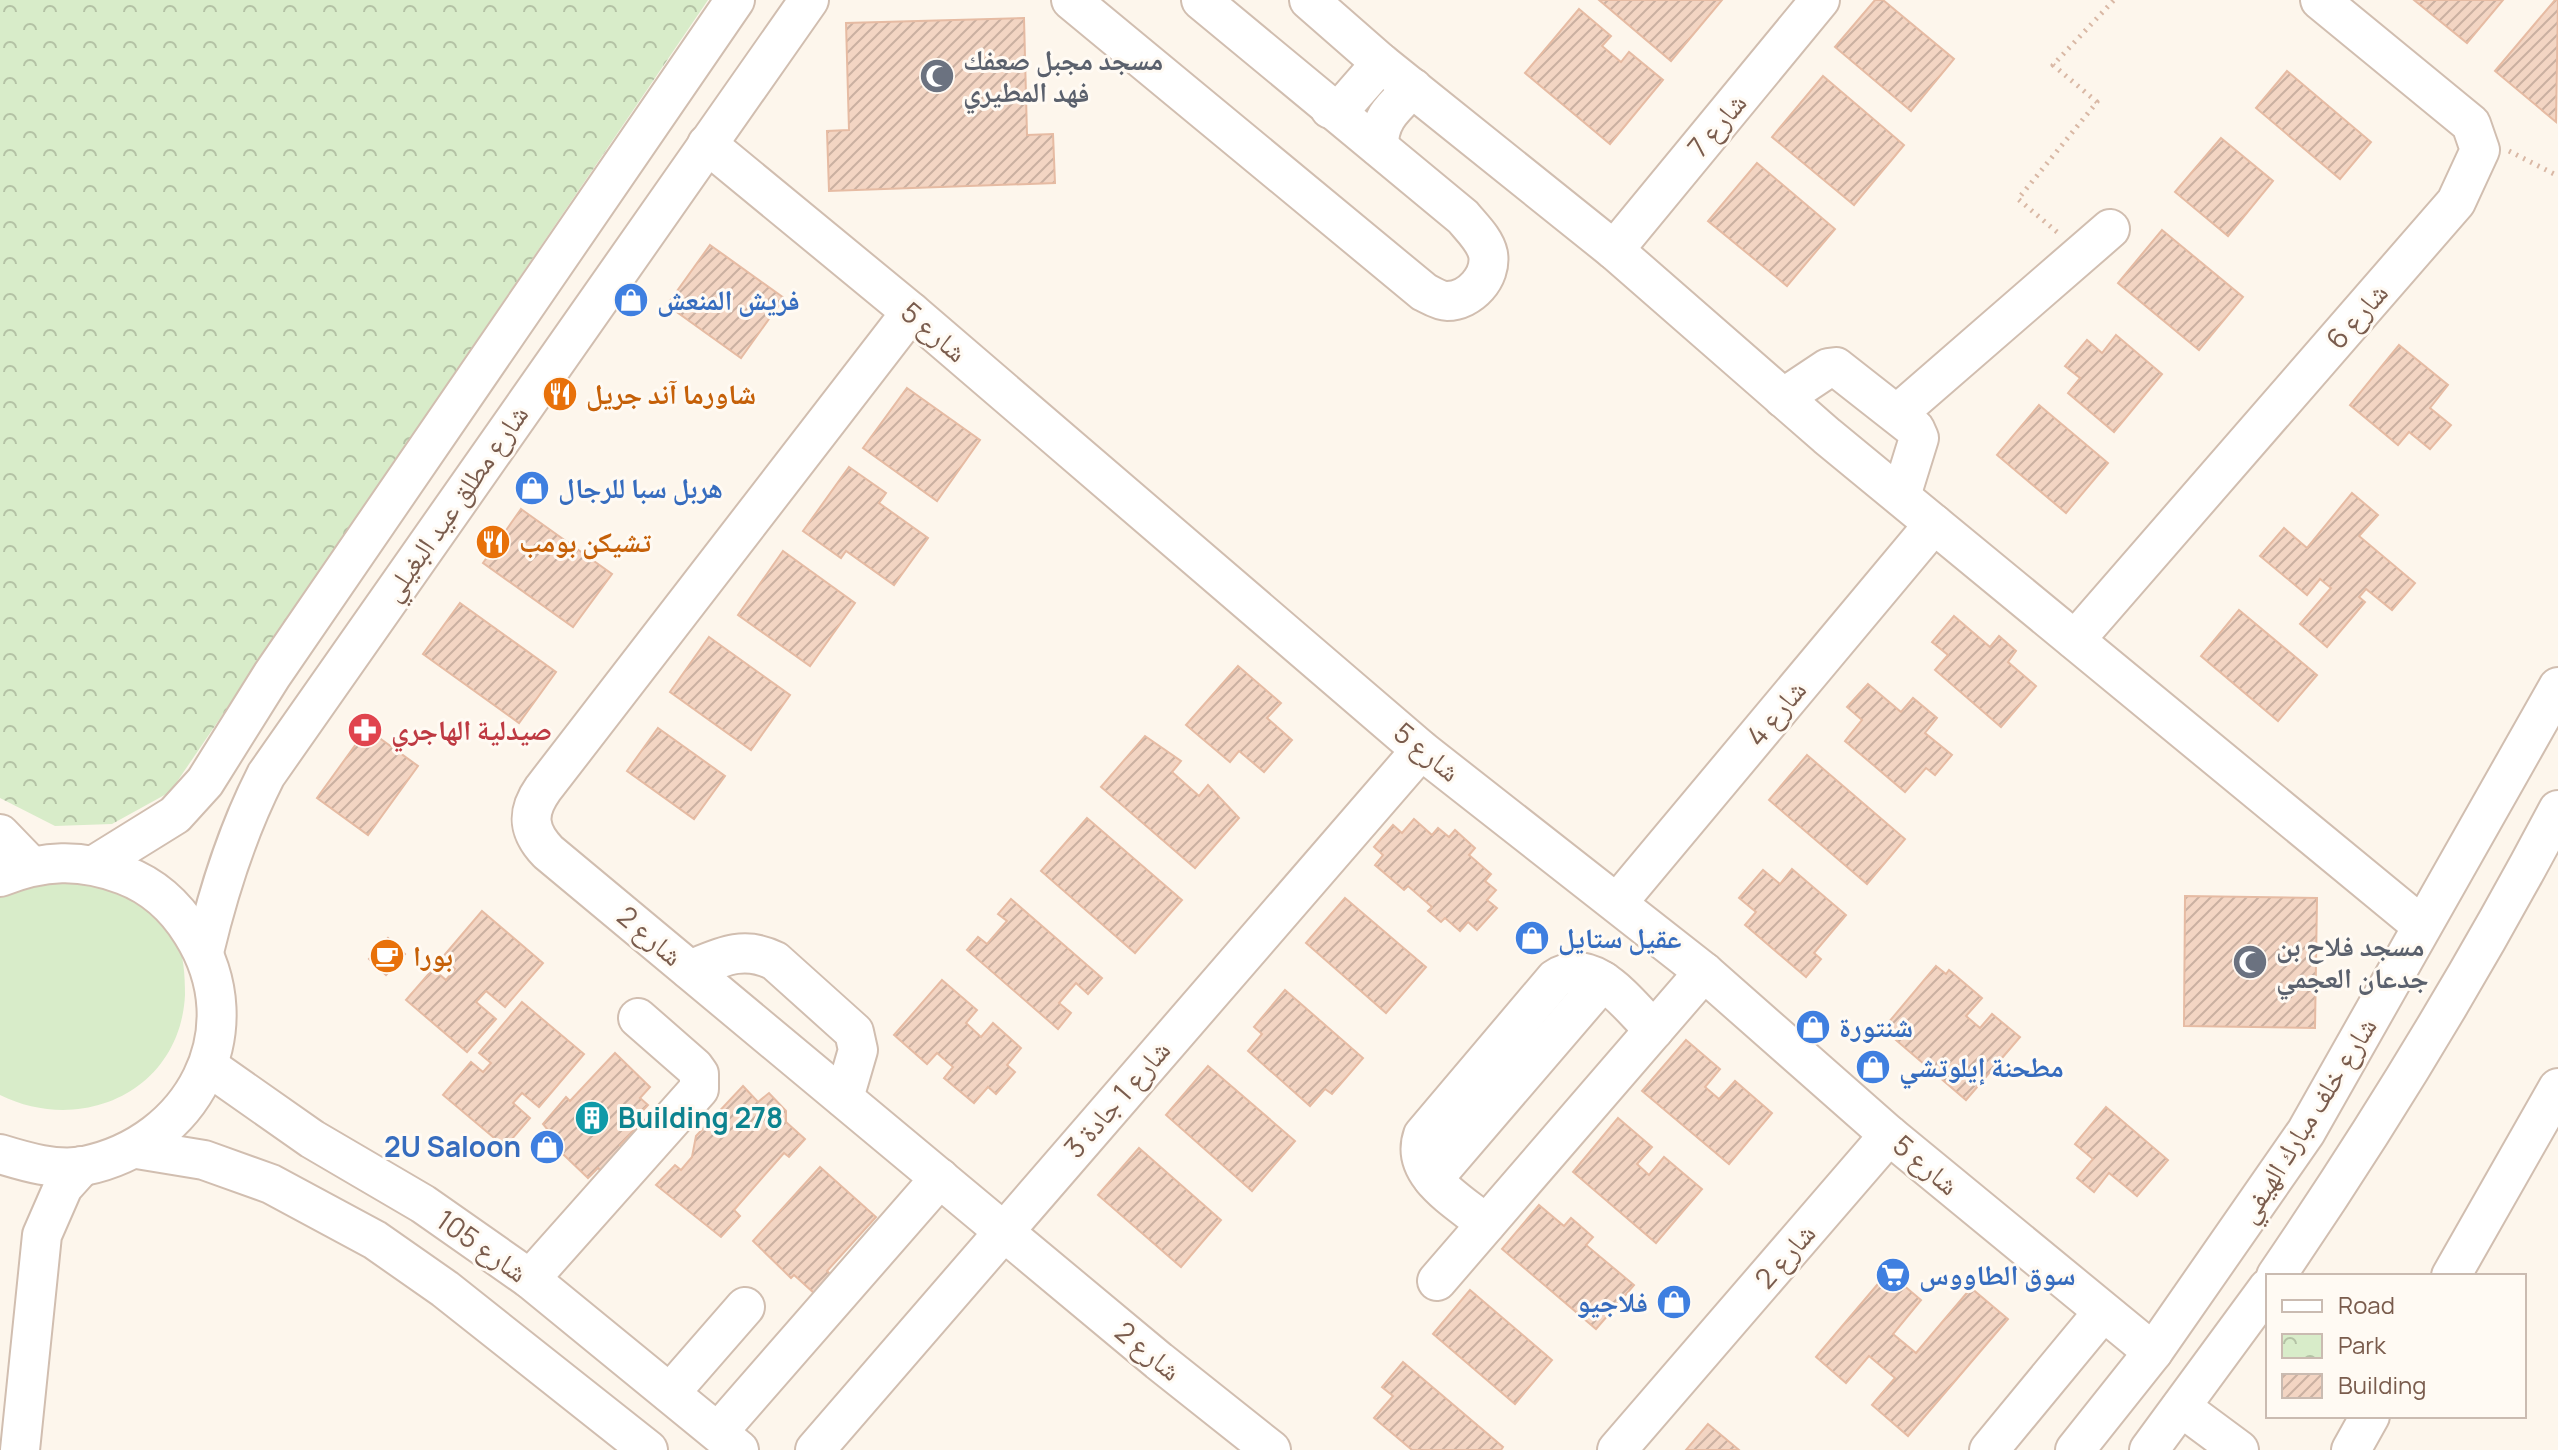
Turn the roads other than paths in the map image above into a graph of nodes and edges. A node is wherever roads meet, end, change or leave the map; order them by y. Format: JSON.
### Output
{"nodes":[{"id":1,"x":735,"y":0,"type":"edge"},
{"id":2,"x":809,"y":0,"type":"edge"},
{"id":3,"x":1071,"y":0,"type":"edge"},
{"id":4,"x":1201,"y":0,"type":"edge"},
{"id":5,"x":1309,"y":0,"type":"edge"},
{"id":6,"x":1820,"y":0,"type":"edge"},
{"id":7,"x":2320,"y":0,"type":"edge"},
{"id":8,"x":1381,"y":63,"type":"junction"},
{"id":9,"x":1413,"y":88,"type":"junction"},
{"id":10,"x":1330,"y":109,"type":"junction"},
{"id":11,"x":707,"y":144,"type":"junction"},
{"id":12,"x":1379,"y":147,"type":"junction"},
{"id":13,"x":2110,"y":229,"type":"dead end"},
{"id":14,"x":1614,"y":250,"type":"junction"},
{"id":15,"x":911,"y":312,"type":"junction"},
{"id":16,"x":1783,"y":398,"type":"junction"},
{"id":17,"x":1897,"y":414,"type":"junction"},
{"id":18,"x":1901,"y":496,"type":"junction"},
{"id":19,"x":1934,"y":524,"type":"junction"},
{"id":20,"x":2075,"y":640,"type":"junction"},
{"id":21,"x":2558,"y":687,"type":"edge"},
{"id":22,"x":1421,"y":750,"type":"junction"},
{"id":23,"x":2558,"y":810,"type":"edge"},
{"id":24,"x":0,"y":834,"type":"edge"},
{"id":25,"x":96,"y":864,"type":"junction"},
{"id":26,"x":15,"y":871,"type":"edge"},
{"id":27,"x":1618,"y":902,"type":"junction"},
{"id":28,"x":2422,"y":926,"type":"junction"},
{"id":29,"x":204,"y":952,"type":"junction"},
{"id":30,"x":690,"y":970,"type":"junction"},
{"id":31,"x":1704,"y":972,"type":"junction"},
{"id":32,"x":638,"y":1018,"type":"dead end"},
{"id":33,"x":1654,"y":1030,"type":"junction"},
{"id":34,"x":208,"y":1066,"type":"junction"},
{"id":35,"x":2558,"y":1088,"type":"edge"},
{"id":36,"x":844,"y":1098,"type":"junction"},
{"id":37,"x":1889,"y":1135,"type":"junction"},
{"id":38,"x":137,"y":1149,"type":"junction"},
{"id":39,"x":0,"y":1154,"type":"edge"},
{"id":40,"x":82,"y":1166,"type":"junction"},
{"id":41,"x":940,"y":1178,"type":"junction"},
{"id":42,"x":1486,"y":1224,"type":"junction"},
{"id":43,"x":1002,"y":1230,"type":"junction"},
{"id":44,"x":2277,"y":1274,"type":"edge"},
{"id":45,"x":2452,"y":1274,"type":"edge"},
{"id":46,"x":530,"y":1279,"type":"junction"},
{"id":47,"x":1437,"y":1281,"type":"dead end"},
{"id":48,"x":2266,"y":1291,"type":"edge"},
{"id":49,"x":745,"y":1307,"type":"dead end"},
{"id":50,"x":2103,"y":1312,"type":"junction"},
{"id":51,"x":2153,"y":1352,"type":"junction"},
{"id":52,"x":670,"y":1393,"type":"junction"},
{"id":53,"x":2181,"y":1407,"type":"junction"},
{"id":54,"x":2369,"y":1418,"type":"edge"},
{"id":55,"x":729,"y":1441,"type":"edge"},
{"id":56,"x":20,"y":1450,"type":"edge"},
{"id":57,"x":648,"y":1450,"type":"edge"},
{"id":58,"x":815,"y":1450,"type":"edge"},
{"id":59,"x":1271,"y":1450,"type":"edge"},
{"id":60,"x":1617,"y":1450,"type":"edge"},
{"id":61,"x":1989,"y":1450,"type":"edge"},
{"id":62,"x":2075,"y":1450,"type":"edge"},
{"id":63,"x":2149,"y":1450,"type":"edge"},
{"id":64,"x":2239,"y":1450,"type":"edge"},
{"id":65,"x":2351,"y":1450,"type":"edge"}],
"edges":[{"from":1,"to":25,"type":"street","name":"شارع مطلق عيد البغيلي"},
{"from":2,"to":11,"type":"street","name":"شارع مطلق عيد البغيلي"},
{"from":3,"to":12,"type":"street"},
{"from":4,"to":10,"type":"street"},
{"from":5,"to":8,"type":"street"},
{"from":6,"to":14,"type":"street","name":"شارع 7"},
{"from":7,"to":20,"type":"street","name":"شارع 6"},
{"from":8,"to":9,"type":"street"},
{"from":8,"to":10,"type":"street"},
{"from":9,"to":12,"type":"street"},
{"from":9,"to":14,"type":"street"},
{"from":10,"to":12,"type":"street"},
{"from":11,"to":15,"type":"street","name":"شارع 5"},
{"from":11,"to":29,"type":"street","name":"شارع مطلق عيد البغيلي"},
{"from":13,"to":17,"type":"street"},
{"from":14,"to":16,"type":"street"},
{"from":15,"to":22,"type":"street","name":"شارع 5"},
{"from":15,"to":30,"type":"street","name":"شارع 2"},
{"from":16,"to":17,"type":"street"},
{"from":16,"to":18,"type":"street"},
{"from":17,"to":18,"type":"street"},
{"from":18,"to":19,"type":"street"},
{"from":19,"to":20,"type":"street"},
{"from":19,"to":27,"type":"street","name":"شارع 4"},
{"from":20,"to":28,"type":"street"},
{"from":21,"to":28,"type":"street","name":"شارع خلف مبارك الهيفي"},
{"from":22,"to":27,"type":"street","name":"شارع 5"},
{"from":22,"to":43,"type":"street","name":"شارع 1 جادة 3"},
{"from":23,"to":44,"type":"street","name":"شارع خلف مبارك الهيفي"},
{"from":24,"to":26,"type":"street"},
{"from":25,"to":26,"type":"street"},
{"from":25,"to":29,"type":"street"},
{"from":27,"to":31,"type":"street","name":"شارع 5"},
{"from":28,"to":51,"type":"street","name":"شارع خلف مبارك الهيفي"},
{"from":29,"to":34,"type":"street"},
{"from":30,"to":36,"type":"street","name":"شارع 2"},
{"from":30,"to":36,"type":"street"},
{"from":31,"to":33,"type":"street"},
{"from":31,"to":37,"type":"street","name":"شارع 5"},
{"from":32,"to":46,"type":"street"},
{"from":33,"to":42,"type":"street"},
{"from":33,"to":42,"type":"street"},
{"from":34,"to":38,"type":"street"},
{"from":34,"to":46,"type":"street","name":"شارع 105"},
{"from":35,"to":45,"type":"street"},
{"from":36,"to":41,"type":"street","name":"شارع 2"},
{"from":37,"to":50,"type":"street","name":"شارع 5"},
{"from":37,"to":60,"type":"street","name":"شارع 2"},
{"from":38,"to":40,"type":"street"},
{"from":38,"to":57,"type":"street","name":"شارع 105"},
{"from":39,"to":40,"type":"street"},
{"from":40,"to":56,"type":"street"},
{"from":41,"to":43,"type":"street","name":"شارع 2"},
{"from":41,"to":55,"type":"street"},
{"from":42,"to":47,"type":"street"},
{"from":43,"to":58,"type":"street","name":"شارع 1 جادة 3"},
{"from":43,"to":59,"type":"street","name":"شارع 2"},
{"from":46,"to":52,"type":"street","name":"شارع 105"},
{"from":48,"to":53,"type":"street"},
{"from":49,"to":52,"type":"street"},
{"from":50,"to":51,"type":"street","name":"شارع 5"},
{"from":50,"to":61,"type":"street"},
{"from":51,"to":62,"type":"street","name":"شارع خلف مبارك الهيفي"},
{"from":52,"to":55,"type":"street","name":"شارع 105"},
{"from":53,"to":63,"type":"street"},
{"from":53,"to":64,"type":"street"},
{"from":54,"to":65,"type":"street"}]}
